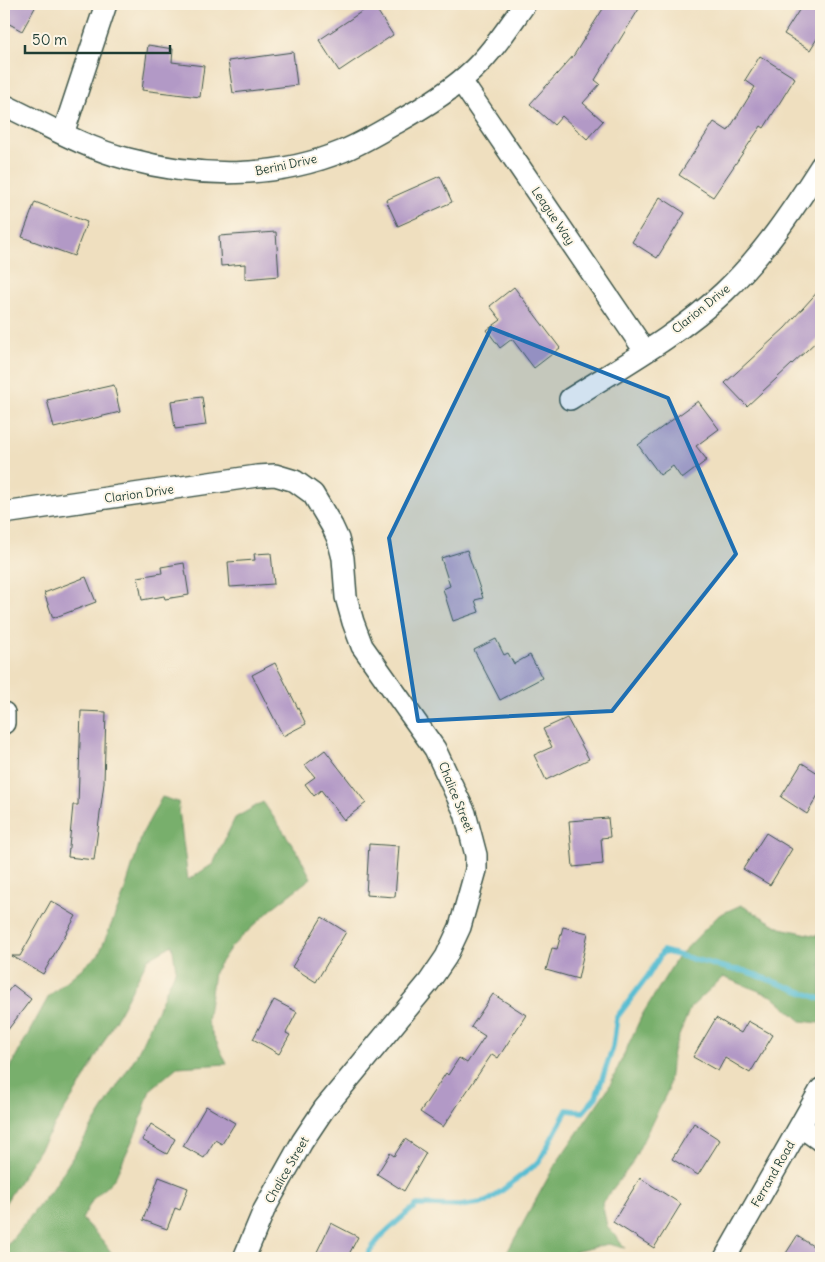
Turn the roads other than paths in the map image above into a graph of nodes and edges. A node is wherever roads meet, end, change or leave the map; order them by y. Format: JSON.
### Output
{"nodes":[{"id":1,"x":106,"y":4,"type":"edge"},
{"id":2,"x":525,"y":4,"type":"edge"},
{"id":3,"x":461,"y":81,"type":"junction"},
{"id":4,"x":4,"y":105,"type":"edge"},
{"id":5,"x":64,"y":134,"type":"junction"},
{"id":6,"x":821,"y":166,"type":"edge"},
{"id":7,"x":645,"y":352,"type":"junction"},
{"id":8,"x":570,"y":399,"type":"dead end"},
{"id":9,"x":275,"y":476,"type":"joint"},
{"id":10,"x":4,"y":513,"type":"edge"},
{"id":11,"x":4,"y":713,"type":"edge"},
{"id":12,"x":4,"y":724,"type":"edge"},
{"id":13,"x":821,"y":1089,"type":"edge"},
{"id":14,"x":800,"y":1126,"type":"junction"},
{"id":15,"x":821,"y":1140,"type":"edge"},
{"id":16,"x":244,"y":1258,"type":"edge"},
{"id":17,"x":724,"y":1258,"type":"edge"}],
"edges":[{"from":1,"to":5,"type":"street"},
{"from":2,"to":3,"type":"street","name":"Berini Drive"},
{"from":3,"to":5,"type":"street","name":"Berini Drive"},
{"from":3,"to":7,"type":"street","name":"League Way"},
{"from":4,"to":5,"type":"street","name":"Berini Drive"},
{"from":6,"to":7,"type":"street","name":"Clarion Drive"},
{"from":7,"to":8,"type":"street","name":"Clarion Drive"},
{"from":9,"to":10,"type":"street","name":"Clarion Drive"},
{"from":9,"to":16,"type":"street","name":"Chalice Street"},
{"from":11,"to":12,"type":"street"},
{"from":13,"to":14,"type":"street","name":"Ferrand Road"},
{"from":14,"to":15,"type":"street"},
{"from":14,"to":17,"type":"street","name":"Ferrand Road"}]}
